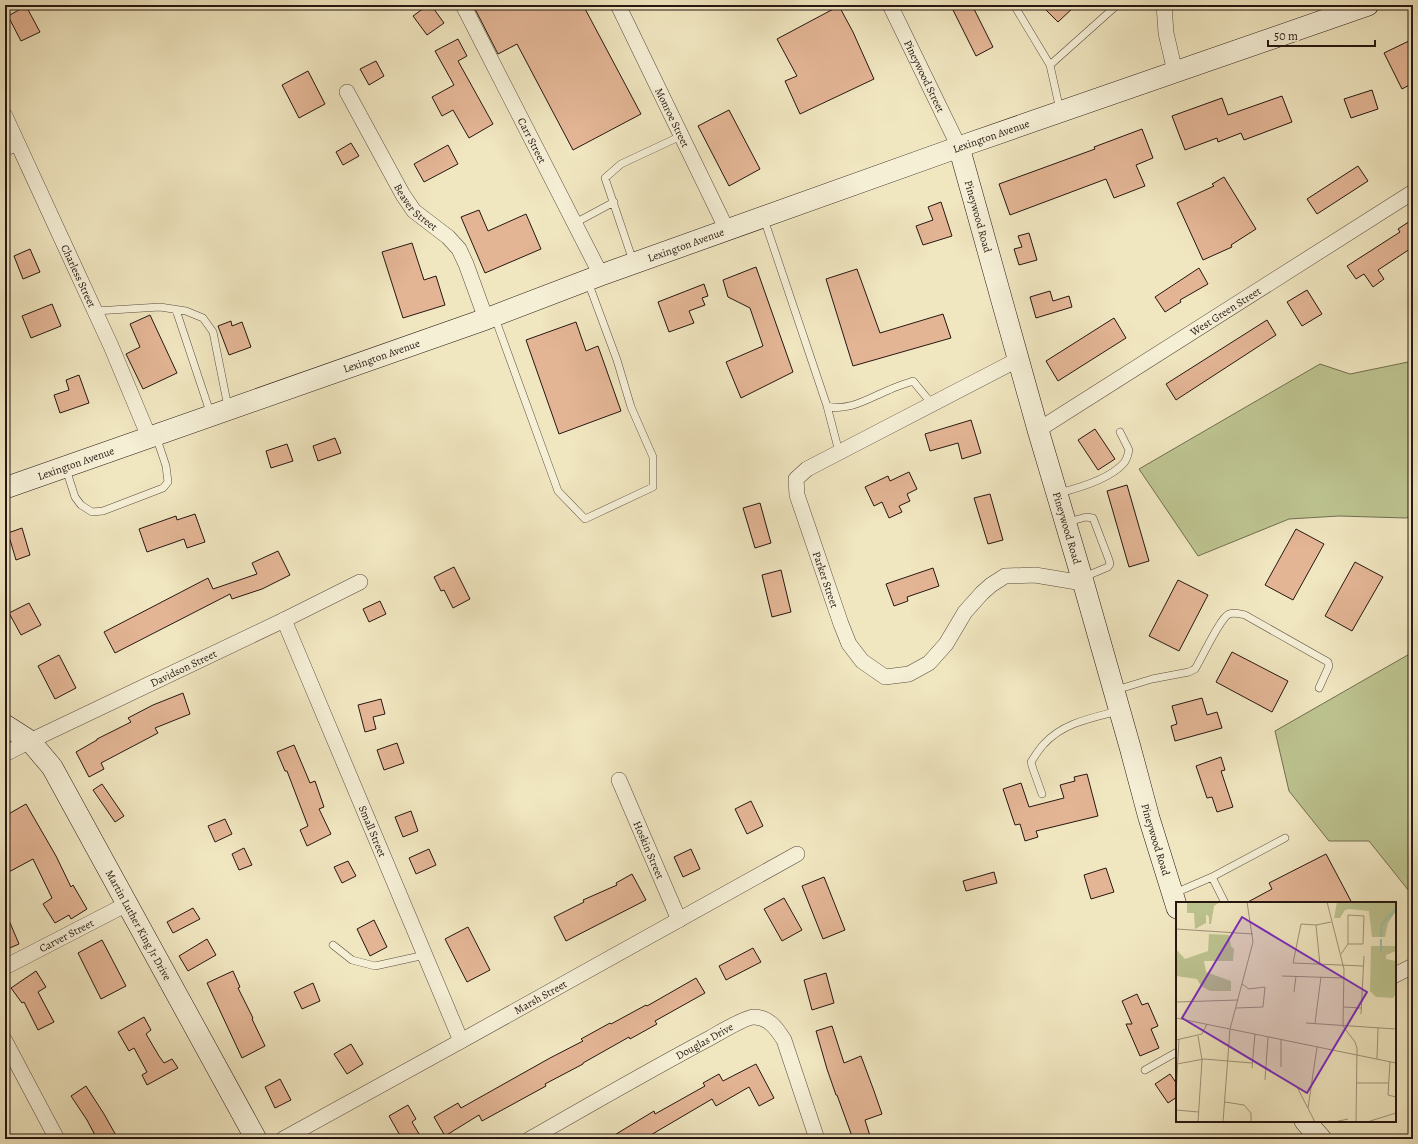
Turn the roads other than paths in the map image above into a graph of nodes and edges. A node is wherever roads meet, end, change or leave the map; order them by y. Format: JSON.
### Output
{"nodes":[{"id":1,"x":463,"y":5,"type":"edge"},
{"id":2,"x":618,"y":5,"type":"edge"},
{"id":3,"x":890,"y":5,"type":"edge"},
{"id":4,"x":1014,"y":5,"type":"edge"},
{"id":5,"x":1164,"y":5,"type":"edge"},
{"id":6,"x":1368,"y":5,"type":"edge"},
{"id":7,"x":1116,"y":6,"type":"edge"},
{"id":8,"x":1050,"y":65,"type":"junction"},
{"id":9,"x":1176,"y":72,"type":"junction"},
{"id":10,"x":347,"y":92,"type":"dead end"},
{"id":11,"x":1060,"y":112,"type":"junction"},
{"id":12,"x":5,"y":116,"type":"edge"},
{"id":13,"x":681,"y":136,"type":"junction"},
{"id":14,"x":5,"y":140,"type":"edge"},
{"id":15,"x":959,"y":147,"type":"junction"},
{"id":16,"x":19,"y":148,"type":"junction"},
{"id":17,"x":5,"y":152,"type":"edge"},
{"id":18,"x":1413,"y":192,"type":"edge"},
{"id":19,"x":614,"y":202,"type":"junction"},
{"id":20,"x":764,"y":217,"type":"junction"},
{"id":21,"x":575,"y":223,"type":"junction"},
{"id":22,"x":727,"y":230,"type":"junction"},
{"id":23,"x":634,"y":263,"type":"junction"},
{"id":24,"x":594,"y":278,"type":"junction"},
{"id":25,"x":176,"y":310,"type":"junction"},
{"id":26,"x":95,"y":311,"type":"junction"},
{"id":27,"x":490,"y":317,"type":"junction"},
{"id":28,"x":1019,"y":358,"type":"junction"},
{"id":29,"x":932,"y":404,"type":"junction"},
{"id":30,"x":827,"y":406,"type":"junction"},
{"id":31,"x":220,"y":412,"type":"junction"},
{"id":32,"x":1038,"y":430,"type":"junction"},
{"id":33,"x":1120,"y":432,"type":"dead end"},
{"id":34,"x":152,"y":436,"type":"junction"},
{"id":35,"x":839,"y":452,"type":"junction"},
{"id":36,"x":65,"y":467,"type":"junction"},
{"id":37,"x":5,"y":488,"type":"edge"},
{"id":38,"x":1057,"y":494,"type":"junction"},
{"id":39,"x":1065,"y":522,"type":"junction"},
{"id":40,"x":1083,"y":580,"type":"junction"},
{"id":41,"x":360,"y":582,"type":"dead end"},
{"id":42,"x":284,"y":620,"type":"junction"},
{"id":43,"x":1319,"y":688,"type":"dead end"},
{"id":44,"x":1117,"y":701,"type":"junction"},
{"id":45,"x":5,"y":725,"type":"edge"},
{"id":46,"x":30,"y":741,"type":"junction"},
{"id":47,"x":5,"y":754,"type":"edge"},
{"id":48,"x":619,"y":780,"type":"dead end"},
{"id":49,"x":1042,"y":794,"type":"dead end"},
{"id":50,"x":1285,"y":838,"type":"dead end"},
{"id":51,"x":797,"y":854,"type":"dead end"},
{"id":52,"x":1212,"y":876,"type":"junction"},
{"id":53,"x":1174,"y":901,"type":"edge"},
{"id":54,"x":1225,"y":902,"type":"edge"},
{"id":55,"x":127,"y":904,"type":"junction"},
{"id":56,"x":679,"y":920,"type":"junction"},
{"id":57,"x":333,"y":945,"type":"dead end"},
{"id":58,"x":424,"y":955,"type":"junction"},
{"id":59,"x":1413,"y":966,"type":"edge"},
{"id":60,"x":5,"y":967,"type":"edge"},
{"id":61,"x":1396,"y":974,"type":"edge"},
{"id":62,"x":5,"y":1041,"type":"edge"},
{"id":63,"x":462,"y":1041,"type":"junction"},
{"id":64,"x":1176,"y":1053,"type":"edge"},
{"id":65,"x":1145,"y":1070,"type":"dead end"},
{"id":66,"x":1306,"y":1122,"type":"edge"},
{"id":67,"x":532,"y":1138,"type":"edge"},
{"id":68,"x":57,"y":1139,"type":"edge"},
{"id":69,"x":256,"y":1139,"type":"edge"},
{"id":70,"x":283,"y":1139,"type":"edge"},
{"id":71,"x":817,"y":1139,"type":"edge"},
{"id":72,"x":1321,"y":1139,"type":"edge"}],
"edges":[{"from":1,"to":21,"type":"street","name":"Carr Street"},
{"from":2,"to":13,"type":"street","name":"Monroe Street"},
{"from":3,"to":15,"type":"street","name":"Pineywood Street"},
{"from":4,"to":8,"type":"lane"},
{"from":5,"to":9,"type":"street"},
{"from":6,"to":9,"type":"main road","name":"Lexington Avenue"},
{"from":7,"to":8,"type":"lane"},
{"from":8,"to":11,"type":"lane"},
{"from":9,"to":11,"type":"main road","name":"Lexington Avenue"},
{"from":10,"to":27,"type":"street","name":"Beaver Street"},
{"from":11,"to":15,"type":"main road","name":"Lexington Avenue"},
{"from":12,"to":16,"type":"street","name":"Charless Street"},
{"from":13,"to":19,"type":"lane"},
{"from":13,"to":22,"type":"street","name":"Monroe Street"},
{"from":14,"to":16,"type":"lane"},
{"from":15,"to":20,"type":"main road","name":"Lexington Avenue"},
{"from":15,"to":28,"type":"main road","name":"Pineywood Road"},
{"from":16,"to":17,"type":"lane"},
{"from":16,"to":26,"type":"street","name":"Charless Street"},
{"from":18,"to":32,"type":"street","name":"West Green Street"},
{"from":19,"to":21,"type":"lane"},
{"from":19,"to":23,"type":"lane"},
{"from":20,"to":22,"type":"main road","name":"Lexington Avenue"},
{"from":20,"to":30,"type":"lane"},
{"from":21,"to":24,"type":"street","name":"Carr Street"},
{"from":22,"to":23,"type":"main road","name":"Lexington Avenue"},
{"from":23,"to":24,"type":"main road","name":"Lexington Avenue"},
{"from":24,"to":27,"type":"main road","name":"Lexington Avenue"},
{"from":24,"to":27,"type":"lane"},
{"from":25,"to":26,"type":"lane"},
{"from":25,"to":31,"type":"lane"},
{"from":25,"to":31,"type":"lane"},
{"from":26,"to":34,"type":"street","name":"Charless Street"},
{"from":27,"to":31,"type":"main road","name":"Lexington Avenue"},
{"from":28,"to":29,"type":"street","name":"Parker Street"},
{"from":28,"to":32,"type":"main road","name":"Pineywood Road"},
{"from":29,"to":30,"type":"lane"},
{"from":29,"to":35,"type":"street","name":"Parker Street"},
{"from":30,"to":35,"type":"lane"},
{"from":31,"to":34,"type":"main road","name":"Lexington Avenue"},
{"from":32,"to":38,"type":"main road","name":"Pineywood Road"},
{"from":33,"to":38,"type":"lane"},
{"from":34,"to":36,"type":"main road","name":"Lexington Avenue"},
{"from":34,"to":36,"type":"lane"},
{"from":35,"to":40,"type":"street","name":"Parker Street"},
{"from":36,"to":37,"type":"main road","name":"Lexington Avenue"},
{"from":38,"to":39,"type":"main road","name":"Pineywood Road"},
{"from":39,"to":40,"type":"main road","name":"Pineywood Road"},
{"from":39,"to":40,"type":"lane"},
{"from":40,"to":44,"type":"main road","name":"Pineywood Road"},
{"from":41,"to":42,"type":"street","name":"Davidson Street"},
{"from":42,"to":46,"type":"street","name":"Davidson Street"},
{"from":42,"to":58,"type":"street","name":"Small Street"},
{"from":43,"to":44,"type":"lane"},
{"from":44,"to":49,"type":"lane"},
{"from":44,"to":53,"type":"main road","name":"Pineywood Road"},
{"from":45,"to":46,"type":"main road","name":"Martin Luther King Jr Drive"},
{"from":46,"to":47,"type":"street","name":"Davidson Street"},
{"from":46,"to":55,"type":"main road","name":"Martin Luther King Jr Drive"},
{"from":48,"to":56,"type":"street","name":"Hoskin Street"},
{"from":50,"to":52,"type":"lane"},
{"from":51,"to":56,"type":"street","name":"Marsh Street"},
{"from":52,"to":53,"type":"lane"},
{"from":52,"to":54,"type":"lane"},
{"from":55,"to":60,"type":"street","name":"Carver Street"},
{"from":55,"to":69,"type":"main road","name":"Martin Luther King Jr Drive"},
{"from":56,"to":63,"type":"street","name":"Marsh Street"},
{"from":57,"to":58,"type":"lane"},
{"from":58,"to":63,"type":"street","name":"Small Street"},
{"from":59,"to":61,"type":"street"},
{"from":62,"to":68,"type":"street"},
{"from":63,"to":70,"type":"street","name":"Marsh Street"},
{"from":64,"to":65,"type":"lane"},
{"from":66,"to":72,"type":"main road"},
{"from":67,"to":71,"type":"street","name":"Douglas Drive"}]}
